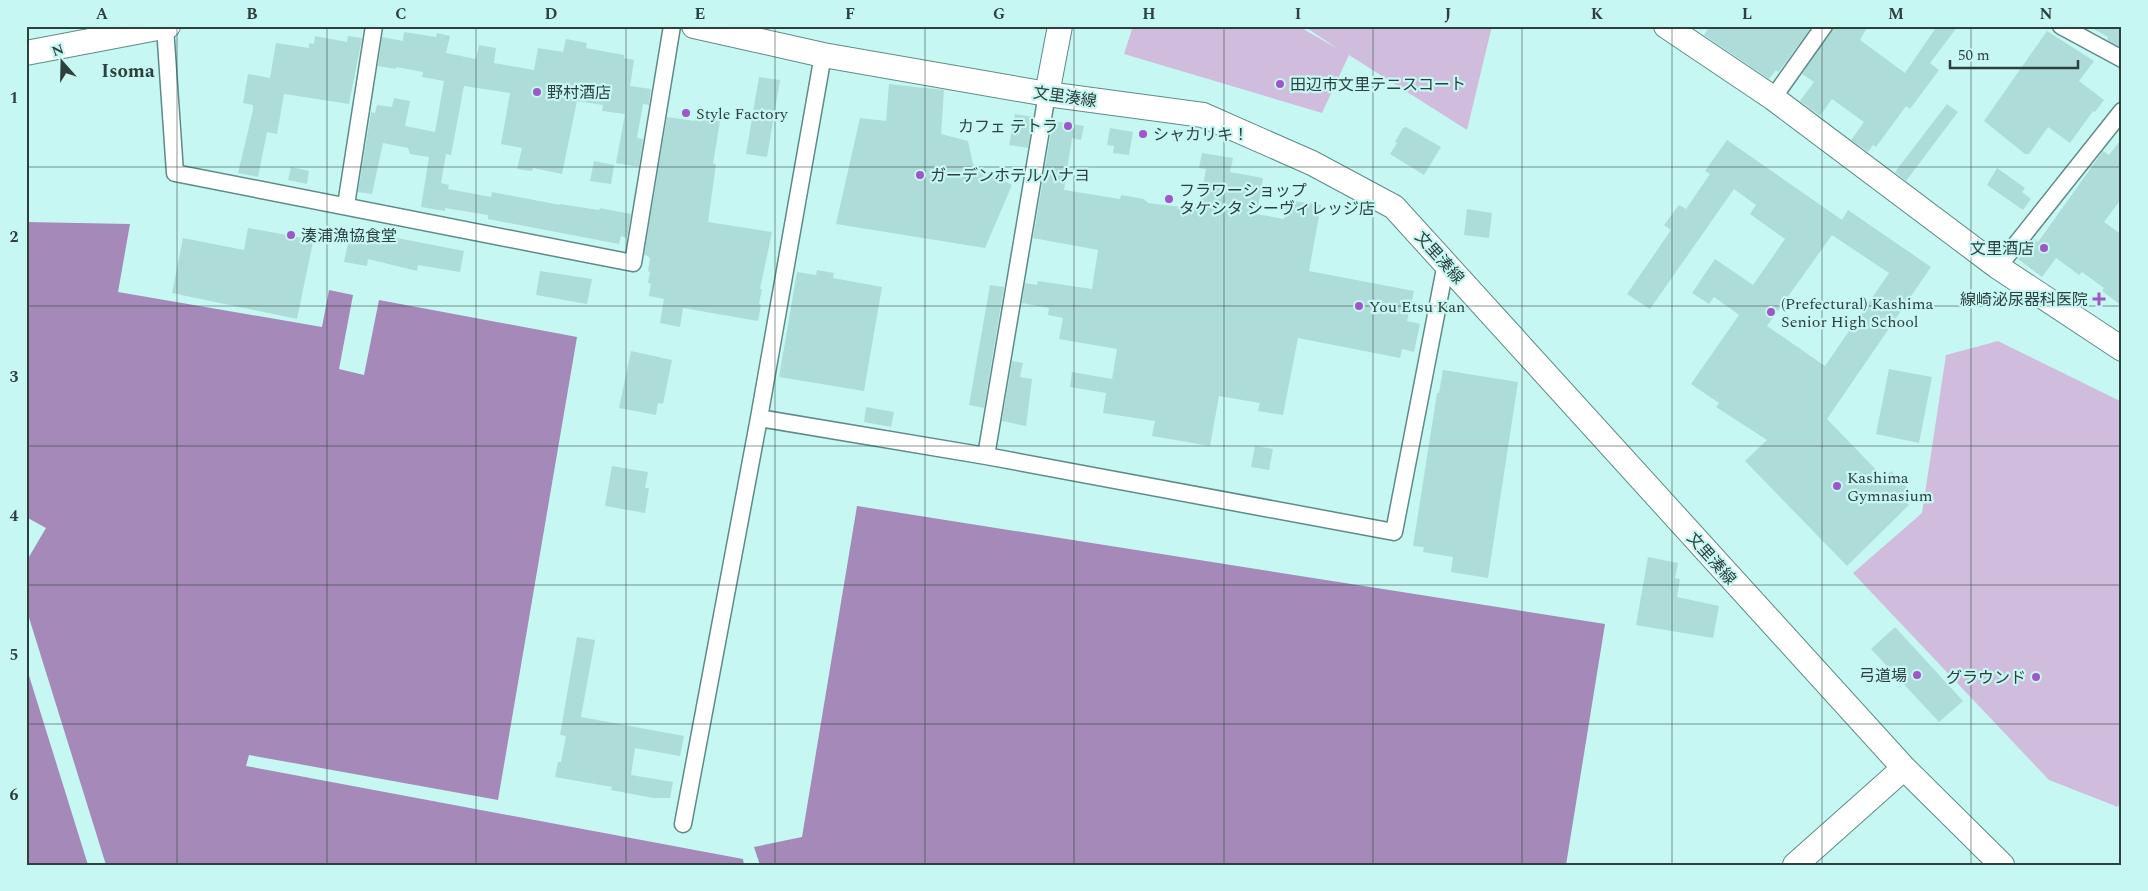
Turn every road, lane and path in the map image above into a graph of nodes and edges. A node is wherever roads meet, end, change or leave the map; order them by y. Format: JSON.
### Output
{"nodes":[{"id":1,"x":166,"y":26,"type":"edge"},
{"id":2,"x":374,"y":26,"type":"edge"},
{"id":3,"x":672,"y":26,"type":"edge"},
{"id":4,"x":694,"y":26,"type":"edge"},
{"id":5,"x":1060,"y":26,"type":"edge"},
{"id":6,"x":1666,"y":26,"type":"edge"},
{"id":7,"x":1824,"y":26,"type":"edge"},
{"id":8,"x":2060,"y":26,"type":"edge"},
{"id":9,"x":26,"y":53,"type":"edge"},
{"id":10,"x":823,"y":55,"type":"junction"},
{"id":11,"x":2122,"y":59,"type":"edge"},
{"id":12,"x":1047,"y":94,"type":"junction"},
{"id":13,"x":1773,"y":98,"type":"junction"},
{"id":14,"x":2122,"y":111,"type":"edge"},
{"id":15,"x":346,"y":205,"type":"junction"},
{"id":16,"x":1446,"y":263,"type":"junction"},
{"id":17,"x":1998,"y":267,"type":"junction"},
{"id":18,"x":2122,"y":349,"type":"edge"},
{"id":19,"x":759,"y":418,"type":"junction"},
{"id":20,"x":986,"y":456,"type":"junction"},
{"id":21,"x":1904,"y":768,"type":"junction"},
{"id":22,"x":684,"y":824,"type":"dead end"},
{"id":23,"x":1795,"y":865,"type":"edge"},
{"id":24,"x":2002,"y":865,"type":"edge"}],
"edges":[{"from":1,"to":9,"type":"main road"},
{"from":1,"to":15,"type":"street"},
{"from":2,"to":15,"type":"street"},
{"from":3,"to":15,"type":"street"},
{"from":4,"to":10,"type":"main road","name":"文里湊線"},
{"from":5,"to":12,"type":"main road"},
{"from":6,"to":13,"type":"main road"},
{"from":7,"to":13,"type":"street"},
{"from":8,"to":11,"type":"street"},
{"from":10,"to":12,"type":"main road","name":"文里湊線"},
{"from":10,"to":19,"type":"street"},
{"from":12,"to":16,"type":"main road","name":"文里湊線"},
{"from":12,"to":20,"type":"street"},
{"from":13,"to":17,"type":"main road"},
{"from":14,"to":17,"type":"street"},
{"from":16,"to":20,"type":"street"},
{"from":16,"to":21,"type":"main road","name":"文里湊線"},
{"from":17,"to":18,"type":"main road"},
{"from":19,"to":20,"type":"street"},
{"from":19,"to":22,"type":"street"},
{"from":21,"to":23,"type":"main road"},
{"from":21,"to":24,"type":"main road","name":"文里湊線"}]}
